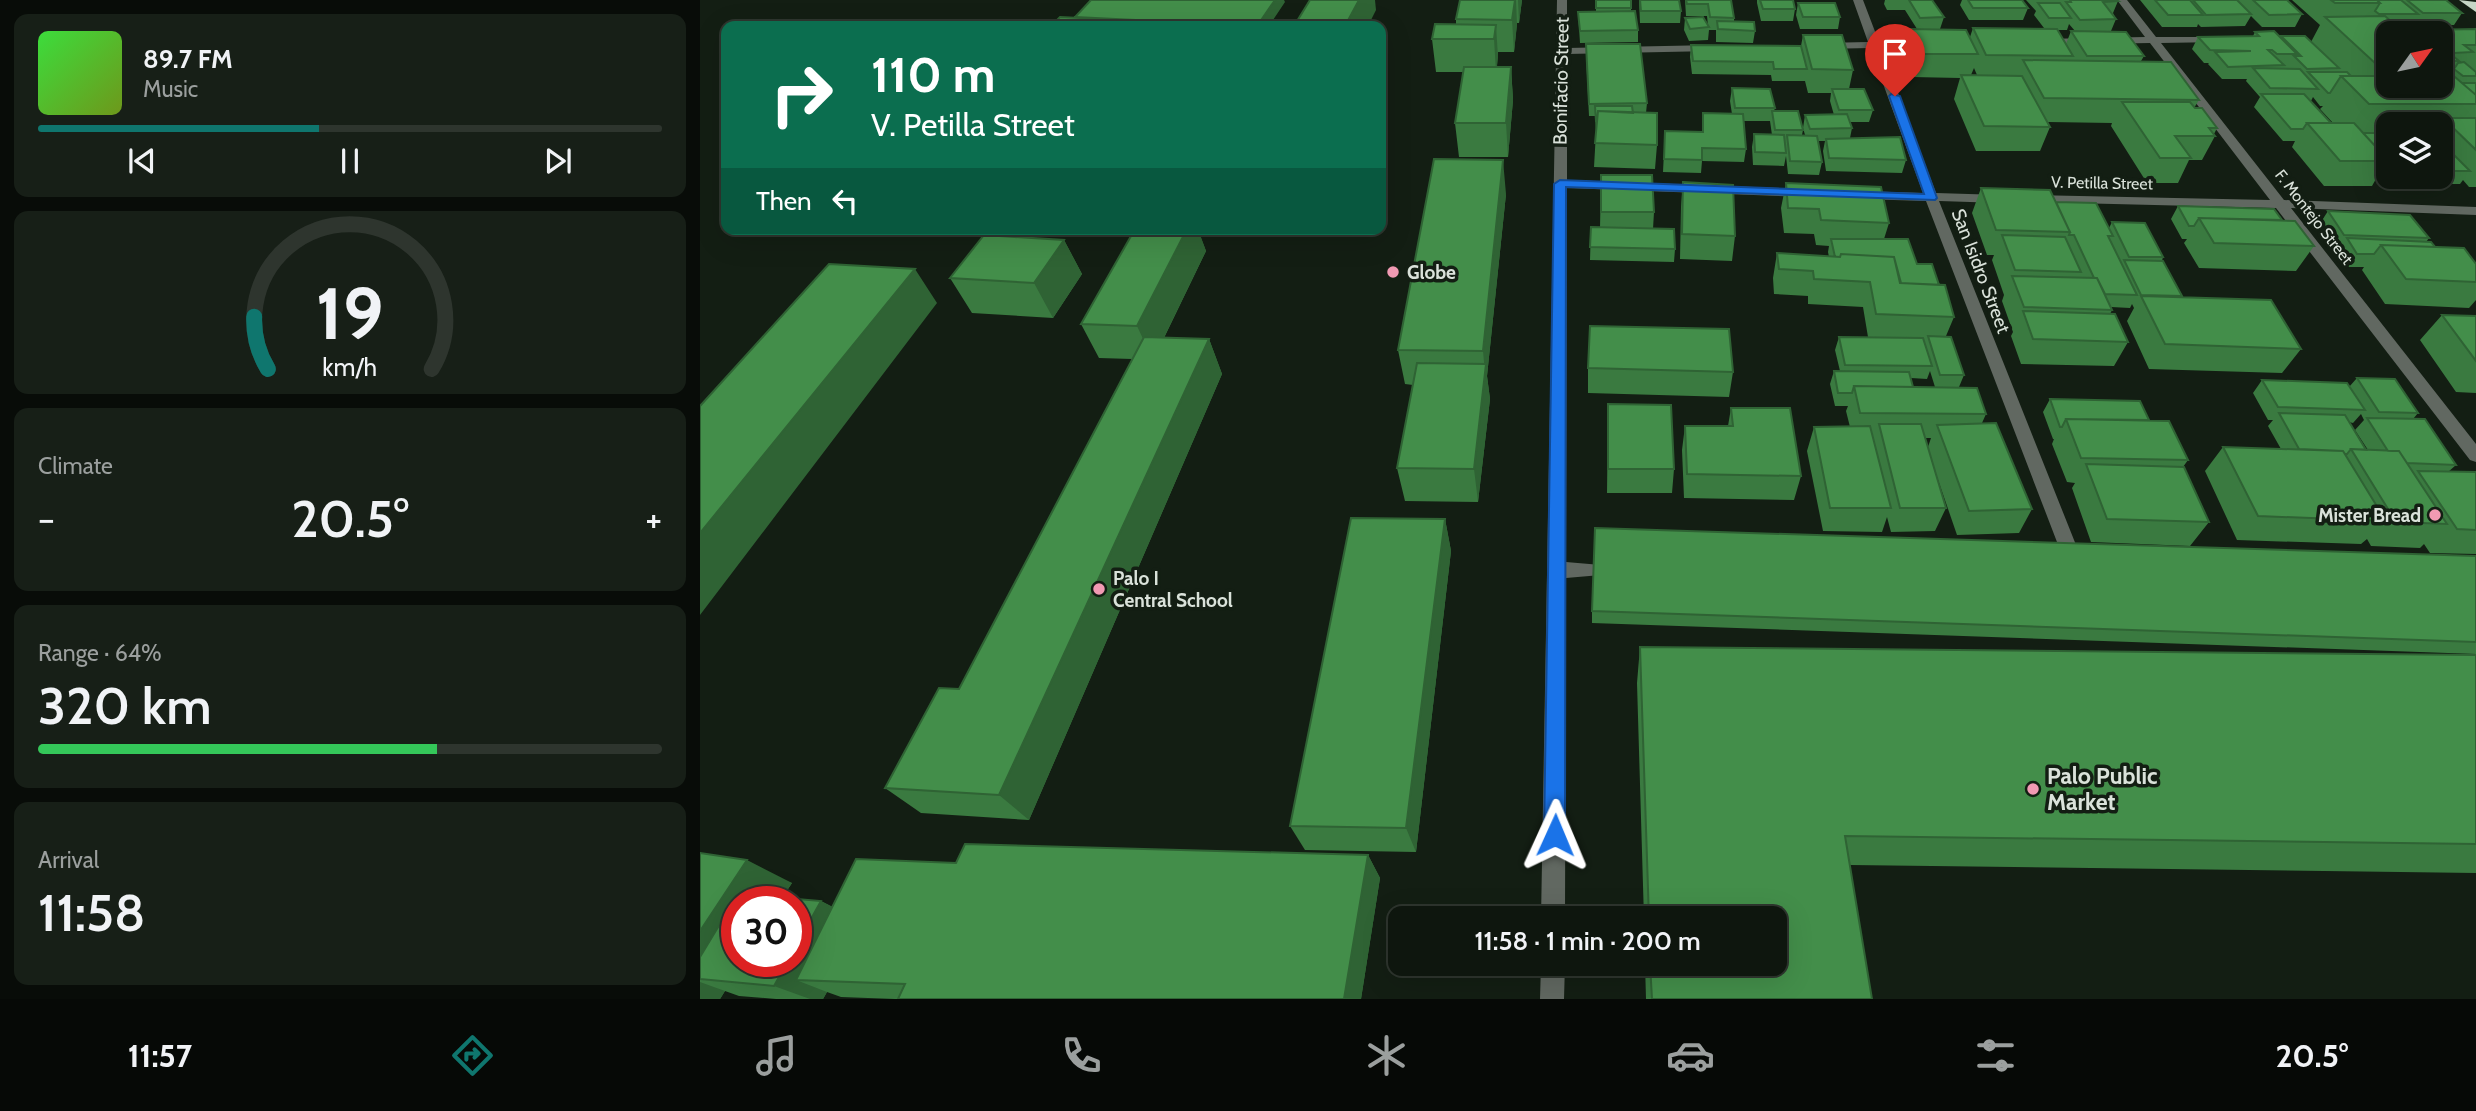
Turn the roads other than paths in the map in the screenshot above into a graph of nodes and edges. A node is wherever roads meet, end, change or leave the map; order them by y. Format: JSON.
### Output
{"nodes":[{"id":1,"x":1562,"y":0,"type":"edge"},
{"id":2,"x":1858,"y":0,"type":"edge"},
{"id":3,"x":2122,"y":0,"type":"edge"},
{"id":4,"x":2465,"y":0,"type":"edge"},
{"id":5,"x":2476,"y":8,"type":"edge"},
{"id":6,"x":2235,"y":38,"type":"edge"},
{"id":7,"x":2151,"y":40,"type":"junction"},
{"id":8,"x":2028,"y":42,"type":"edge"},
{"id":9,"x":1945,"y":44,"type":"edge"},
{"id":10,"x":1876,"y":45,"type":"junction"},
{"id":11,"x":1808,"y":46,"type":"edge"},
{"id":12,"x":1726,"y":48,"type":"edge"},
{"id":13,"x":1563,"y":51,"type":"junction"},
{"id":14,"x":1560,"y":184,"type":"junction"},
{"id":15,"x":1821,"y":194,"type":"edge"},
{"id":16,"x":1849,"y":195,"type":"edge"},
{"id":17,"x":1931,"y":198,"type":"junction"},
{"id":18,"x":2282,"y":204,"type":"junction"},
{"id":19,"x":2476,"y":211,"type":"edge"},
{"id":20,"x":2476,"y":456,"type":"edge"},
{"id":21,"x":2071,"y":555,"type":"edge"},
{"id":22,"x":1558,"y":570,"type":"junction"},
{"id":23,"x":1594,"y":570,"type":"edge"},
{"id":24,"x":1553,"y":906,"type":"edge"},
{"id":25,"x":1553,"y":976,"type":"edge"},
{"id":26,"x":1552,"y":999,"type":"edge"}],
"edges":[{"from":1,"to":13,"type":"street","name":"Bonifacio Street"},
{"from":2,"to":10,"type":"street","name":"San Isidro Street"},
{"from":3,"to":7,"type":"street","name":"F. Montejo Street"},
{"from":4,"to":5,"type":"highway"},
{"from":6,"to":7,"type":"street"},
{"from":7,"to":8,"type":"street"},
{"from":7,"to":18,"type":"street","name":"F. Montejo Street"},
{"from":9,"to":10,"type":"street"},
{"from":10,"to":11,"type":"street"},
{"from":10,"to":17,"type":"street","name":"San Isidro Street"},
{"from":12,"to":13,"type":"street"},
{"from":13,"to":14,"type":"street","name":"Bonifacio Street"},
{"from":14,"to":15,"type":"street"},
{"from":14,"to":22,"type":"street","name":"Bonifacio Street"},
{"from":16,"to":17,"type":"street","name":"V. Petilla Street"},
{"from":17,"to":18,"type":"street","name":"V. Petilla Street"},
{"from":17,"to":21,"type":"street","name":"San Isidro Street"},
{"from":18,"to":19,"type":"street","name":"V. Petilla Street"},
{"from":18,"to":20,"type":"street","name":"F. Montejo Street"},
{"from":22,"to":23,"type":"street"},
{"from":22,"to":24,"type":"street","name":"Bonifacio Street"},
{"from":25,"to":26,"type":"street"}]}
